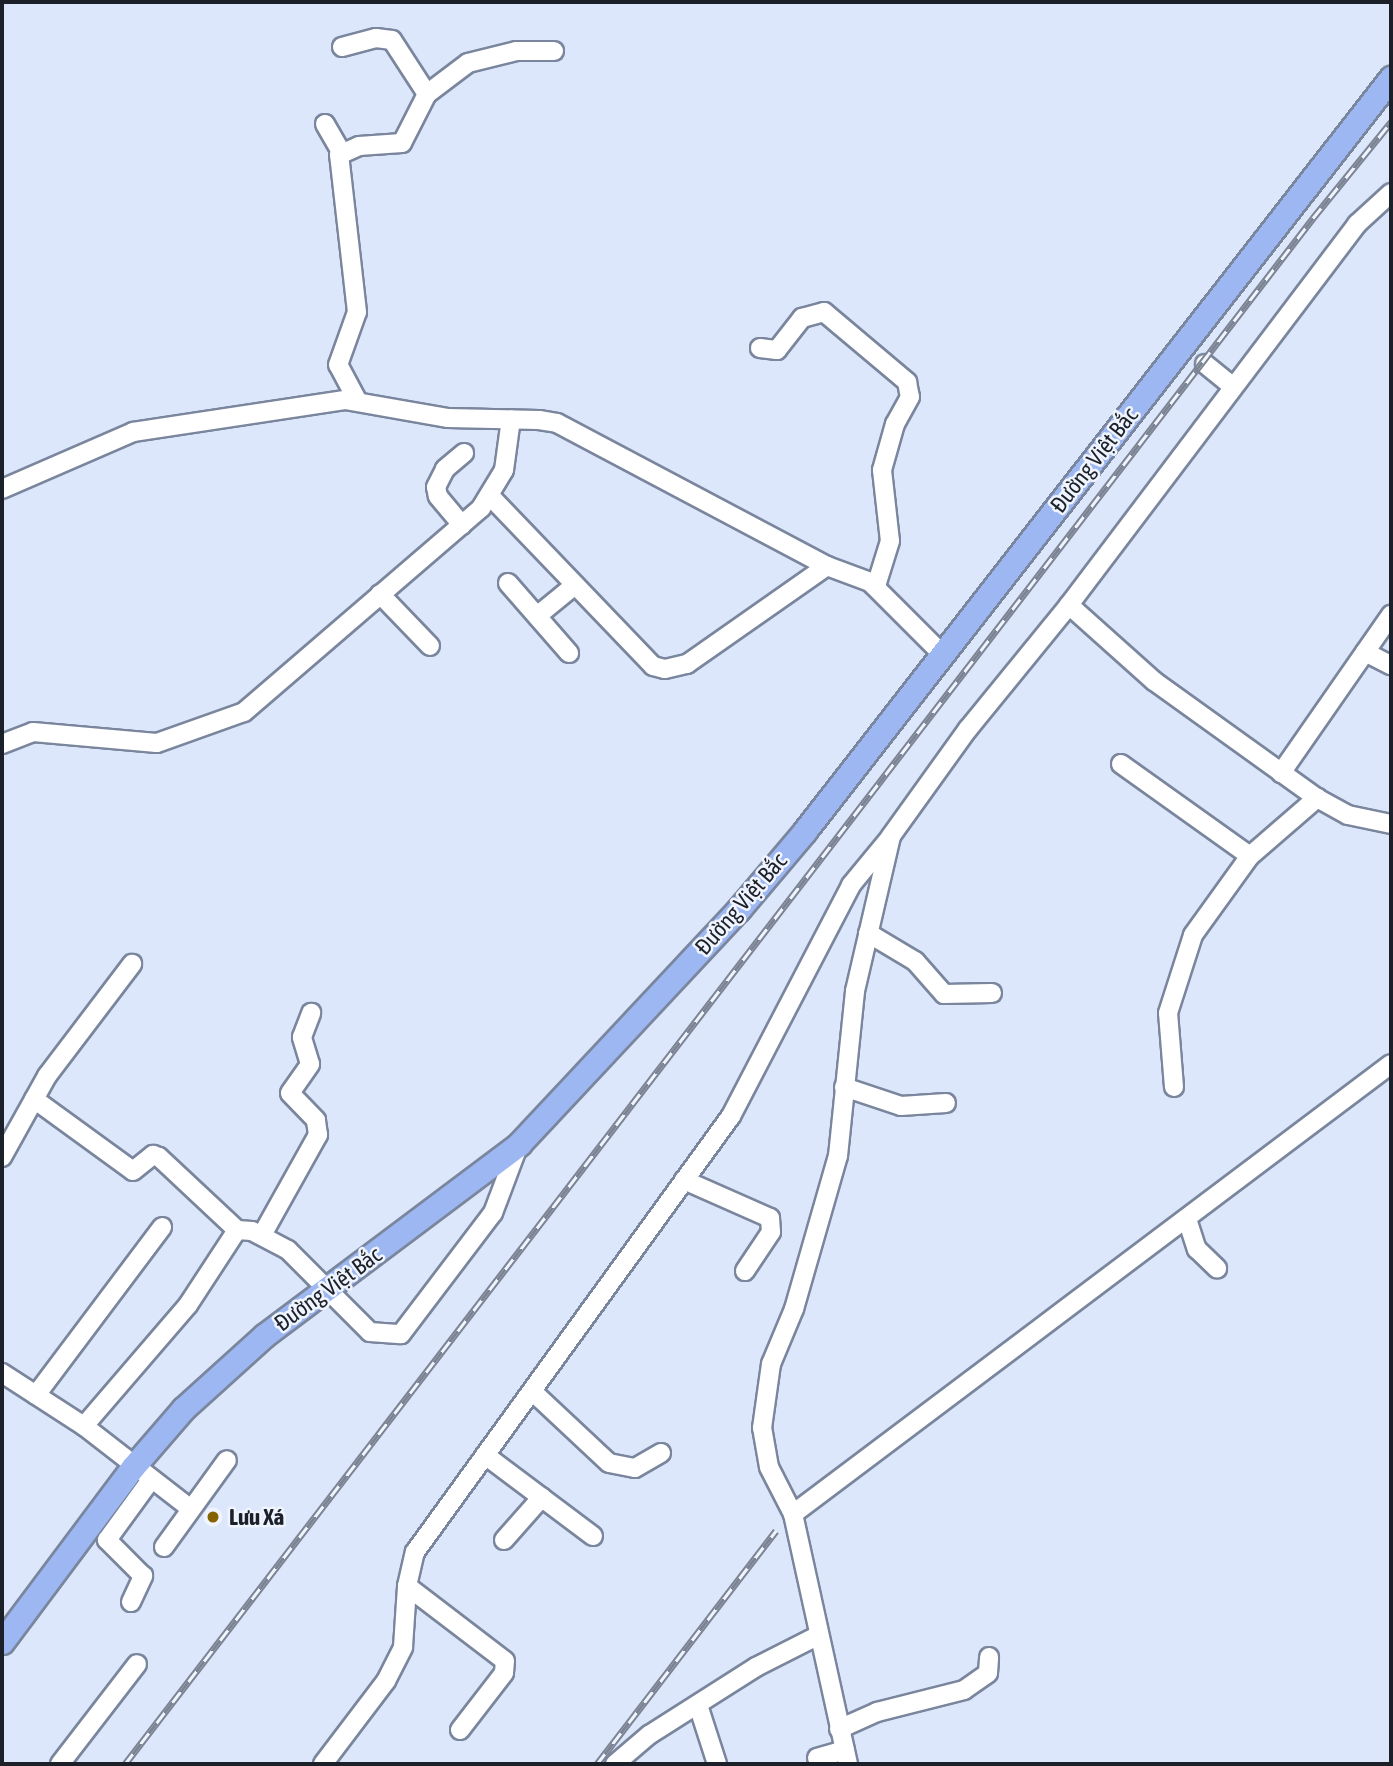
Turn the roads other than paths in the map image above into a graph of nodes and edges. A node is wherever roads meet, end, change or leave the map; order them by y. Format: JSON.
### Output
{"nodes":[{"id":1,"x":342,"y":47,"type":"dead end"},
{"id":2,"x":554,"y":51,"type":"dead end"},
{"id":3,"x":1391,"y":78,"type":"edge"},
{"id":4,"x":427,"y":94,"type":"junction"},
{"id":5,"x":325,"y":124,"type":"dead end"},
{"id":6,"x":341,"y":152,"type":"junction"},
{"id":7,"x":1391,"y":193,"type":"edge"},
{"id":8,"x":760,"y":348,"type":"dead end"},
{"id":9,"x":1205,"y":364,"type":"dead end"},
{"id":10,"x":1232,"y":386,"type":"junction"},
{"id":11,"x":357,"y":400,"type":"junction"},
{"id":12,"x":510,"y":419,"type":"junction"},
{"id":13,"x":464,"y":453,"type":"dead end"},
{"id":14,"x":2,"y":489,"type":"edge"},
{"id":15,"x":491,"y":497,"type":"junction"},
{"id":16,"x":461,"y":525,"type":"junction"},
{"id":17,"x":827,"y":566,"type":"junction"},
{"id":18,"x":508,"y":583,"type":"dead end"},
{"id":19,"x":575,"y":585,"type":"junction"},
{"id":20,"x":876,"y":586,"type":"junction"},
{"id":21,"x":380,"y":594,"type":"junction"},
{"id":22,"x":1069,"y":605,"type":"junction"},
{"id":23,"x":1391,"y":615,"type":"edge"},
{"id":24,"x":537,"y":616,"type":"junction"},
{"id":25,"x":430,"y":646,"type":"dead end"},
{"id":26,"x":1365,"y":652,"type":"junction"},
{"id":27,"x":569,"y":653,"type":"dead end"},
{"id":28,"x":943,"y":654,"type":"junction"},
{"id":29,"x":1391,"y":665,"type":"edge"},
{"id":30,"x":2,"y":744,"type":"edge"},
{"id":31,"x":1121,"y":764,"type":"dead end"},
{"id":32,"x":1281,"y":774,"type":"junction"},
{"id":33,"x":1317,"y":798,"type":"junction"},
{"id":34,"x":1391,"y":824,"type":"edge"},
{"id":35,"x":891,"y":836,"type":"junction"},
{"id":36,"x":1251,"y":856,"type":"junction"},
{"id":37,"x":869,"y":933,"type":"junction"},
{"id":38,"x":132,"y":964,"type":"dead end"},
{"id":39,"x":992,"y":993,"type":"dead end"},
{"id":40,"x":311,"y":1013,"type":"dead end"},
{"id":41,"x":1391,"y":1063,"type":"edge"},
{"id":42,"x":844,"y":1087,"type":"junction"},
{"id":43,"x":1174,"y":1087,"type":"dead end"},
{"id":44,"x":34,"y":1099,"type":"junction"},
{"id":45,"x":946,"y":1103,"type":"dead end"},
{"id":46,"x":519,"y":1144,"type":"junction"},
{"id":47,"x":2,"y":1157,"type":"edge"},
{"id":48,"x":684,"y":1180,"type":"junction"},
{"id":49,"x":1186,"y":1219,"type":"junction"},
{"id":50,"x":162,"y":1227,"type":"dead end"},
{"id":51,"x":237,"y":1230,"type":"junction"},
{"id":52,"x":262,"y":1235,"type":"junction"},
{"id":53,"x":1217,"y":1268,"type":"dead end"},
{"id":54,"x":745,"y":1271,"type":"dead end"},
{"id":55,"x":327,"y":1289,"type":"junction"},
{"id":56,"x":2,"y":1373,"type":"edge"},
{"id":57,"x":532,"y":1391,"type":"junction"},
{"id":58,"x":36,"y":1395,"type":"junction"},
{"id":59,"x":84,"y":1426,"type":"junction"},
{"id":60,"x":661,"y":1453,"type":"dead end"},
{"id":61,"x":485,"y":1455,"type":"junction"},
{"id":62,"x":227,"y":1460,"type":"dead end"},
{"id":63,"x":141,"y":1474,"type":"junction"},
{"id":64,"x":542,"y":1496,"type":"junction"},
{"id":65,"x":191,"y":1509,"type":"junction"},
{"id":66,"x":793,"y":1514,"type":"junction"},
{"id":67,"x":593,"y":1535,"type":"dead end"},
{"id":68,"x":504,"y":1540,"type":"dead end"},
{"id":69,"x":164,"y":1547,"type":"dead end"},
{"id":70,"x":407,"y":1586,"type":"junction"},
{"id":71,"x":131,"y":1602,"type":"dead end"},
{"id":72,"x":817,"y":1636,"type":"junction"},
{"id":73,"x":2,"y":1642,"type":"edge"},
{"id":74,"x":989,"y":1657,"type":"dead end"},
{"id":75,"x":137,"y":1664,"type":"dead end"},
{"id":76,"x":698,"y":1705,"type":"junction"},
{"id":77,"x":839,"y":1729,"type":"junction"},
{"id":78,"x":460,"y":1730,"type":"dead end"},
{"id":79,"x":846,"y":1757,"type":"edge"},
{"id":80,"x":817,"y":1758,"type":"dead end"},
{"id":81,"x":60,"y":1764,"type":"edge"},
{"id":82,"x":323,"y":1764,"type":"edge"},
{"id":83,"x":615,"y":1764,"type":"edge"},
{"id":84,"x":717,"y":1764,"type":"edge"}],
"edges":[{"from":1,"to":4,"type":"street"},
{"from":2,"to":4,"type":"street"},
{"from":3,"to":28,"type":"main road","name":"Đường Việt Bắc"},
{"from":4,"to":6,"type":"street"},
{"from":5,"to":6,"type":"street"},
{"from":6,"to":11,"type":"street"},
{"from":7,"to":10,"type":"street"},
{"from":8,"to":20,"type":"street"},
{"from":9,"to":10,"type":"street"},
{"from":10,"to":22,"type":"street"},
{"from":11,"to":12,"type":"street"},
{"from":11,"to":14,"type":"street"},
{"from":12,"to":15,"type":"street"},
{"from":12,"to":17,"type":"street"},
{"from":13,"to":16,"type":"street"},
{"from":15,"to":16,"type":"street"},
{"from":15,"to":19,"type":"street"},
{"from":16,"to":21,"type":"street"},
{"from":17,"to":19,"type":"street"},
{"from":17,"to":20,"type":"street"},
{"from":18,"to":24,"type":"street"},
{"from":19,"to":24,"type":"street"},
{"from":20,"to":28,"type":"street"},
{"from":21,"to":25,"type":"street"},
{"from":21,"to":30,"type":"street"},
{"from":22,"to":32,"type":"street"},
{"from":22,"to":35,"type":"street"},
{"from":23,"to":26,"type":"street"},
{"from":24,"to":27,"type":"street"},
{"from":26,"to":29,"type":"street"},
{"from":26,"to":32,"type":"street"},
{"from":28,"to":46,"type":"main road","name":"Đường Việt Bắc"},
{"from":31,"to":36,"type":"street"},
{"from":32,"to":33,"type":"street"},
{"from":33,"to":34,"type":"street"},
{"from":33,"to":36,"type":"street"},
{"from":35,"to":37,"type":"street"},
{"from":35,"to":48,"type":"street"},
{"from":36,"to":43,"type":"street"},
{"from":37,"to":39,"type":"street"},
{"from":37,"to":42,"type":"street"},
{"from":38,"to":44,"type":"street"},
{"from":40,"to":52,"type":"street"},
{"from":41,"to":49,"type":"street"},
{"from":42,"to":45,"type":"street"},
{"from":42,"to":66,"type":"street"},
{"from":44,"to":47,"type":"street"},
{"from":44,"to":51,"type":"street"},
{"from":46,"to":55,"type":"main road","name":"Đường Việt Bắc"},
{"from":46,"to":55,"type":"street"},
{"from":48,"to":54,"type":"street"},
{"from":48,"to":57,"type":"street"},
{"from":49,"to":53,"type":"street"},
{"from":49,"to":66,"type":"street"},
{"from":50,"to":58,"type":"street"},
{"from":51,"to":52,"type":"street"},
{"from":51,"to":59,"type":"street"},
{"from":52,"to":55,"type":"street"},
{"from":55,"to":63,"type":"main road","name":"Đường Việt Bắc"},
{"from":56,"to":58,"type":"street"},
{"from":57,"to":60,"type":"street"},
{"from":57,"to":61,"type":"street"},
{"from":58,"to":59,"type":"street"},
{"from":59,"to":63,"type":"street"},
{"from":61,"to":64,"type":"street"},
{"from":61,"to":70,"type":"street"},
{"from":62,"to":65,"type":"street"},
{"from":63,"to":65,"type":"street"},
{"from":63,"to":71,"type":"street"},
{"from":63,"to":73,"type":"main road","name":"Đường Việt Bắc"},
{"from":64,"to":67,"type":"street"},
{"from":64,"to":68,"type":"street"},
{"from":65,"to":69,"type":"street"},
{"from":66,"to":72,"type":"street"},
{"from":70,"to":78,"type":"street"},
{"from":70,"to":82,"type":"street"},
{"from":72,"to":76,"type":"street"},
{"from":72,"to":77,"type":"street"},
{"from":74,"to":77,"type":"street"},
{"from":75,"to":81,"type":"street"},
{"from":76,"to":83,"type":"street"},
{"from":76,"to":84,"type":"street"},
{"from":77,"to":79,"type":"street"},
{"from":79,"to":80,"type":"street"}]}
